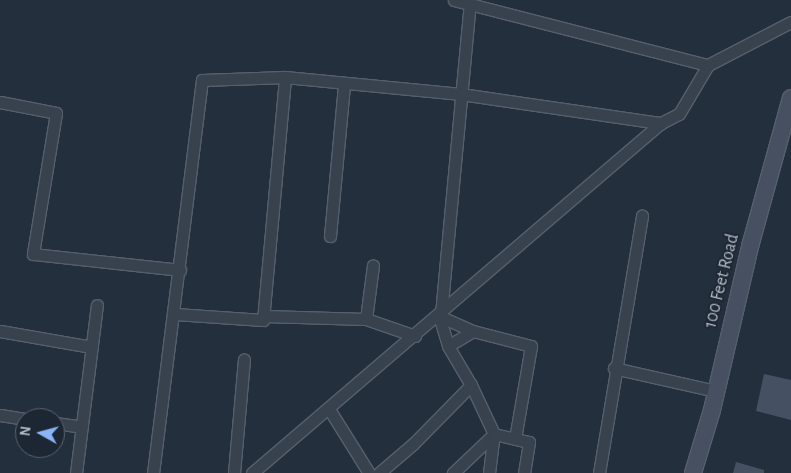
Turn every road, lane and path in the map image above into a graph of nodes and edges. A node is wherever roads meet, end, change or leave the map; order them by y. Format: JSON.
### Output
{"nodes":[{"id":1,"x":454,"y":0,"type":"edge"},
{"id":2,"x":470,"y":2,"type":"edge"},
{"id":3,"x":791,"y":22,"type":"edge"},
{"id":4,"x":708,"y":65,"type":"junction"},
{"id":5,"x":285,"y":77,"type":"junction"},
{"id":6,"x":344,"y":84,"type":"junction"},
{"id":7,"x":461,"y":94,"type":"junction"},
{"id":8,"x":791,"y":98,"type":"edge"},
{"id":9,"x":0,"y":102,"type":"edge"},
{"id":10,"x":661,"y":123,"type":"junction"},
{"id":11,"x":642,"y":216,"type":"dead end"},
{"id":12,"x":330,"y":236,"type":"dead end"},
{"id":13,"x":373,"y":265,"type":"dead end"},
{"id":14,"x":180,"y":270,"type":"junction"},
{"id":15,"x":97,"y":305,"type":"dead end"},
{"id":16,"x":175,"y":314,"type":"junction"},
{"id":17,"x":440,"y":315,"type":"junction"},
{"id":18,"x":264,"y":316,"type":"junction"},
{"id":19,"x":366,"y":320,"type":"junction"},
{"id":20,"x":0,"y":331,"type":"edge"},
{"id":21,"x":472,"y":331,"type":"junction"},
{"id":22,"x":415,"y":336,"type":"junction"},
{"id":23,"x":448,"y":346,"type":"junction"},
{"id":24,"x":92,"y":347,"type":"junction"},
{"id":25,"x":244,"y":359,"type":"dead end"},
{"id":26,"x":614,"y":368,"type":"junction"},
{"id":27,"x":471,"y":385,"type":"junction"},
{"id":28,"x":716,"y":391,"type":"junction"},
{"id":29,"x":328,"y":409,"type":"junction"},
{"id":30,"x":0,"y":415,"type":"edge"},
{"id":31,"x":15,"y":417,"type":"edge"},
{"id":32,"x":65,"y":424,"type":"edge"},
{"id":33,"x":82,"y":427,"type":"junction"},
{"id":34,"x":494,"y":434,"type":"junction"},
{"id":35,"x":515,"y":439,"type":"junction"},
{"id":36,"x":470,"y":458,"type":"junction"},
{"id":37,"x":76,"y":473,"type":"edge"},
{"id":38,"x":153,"y":473,"type":"edge"},
{"id":39,"x":234,"y":473,"type":"edge"},
{"id":40,"x":252,"y":473,"type":"edge"},
{"id":41,"x":369,"y":473,"type":"edge"},
{"id":42,"x":379,"y":473,"type":"edge"},
{"id":43,"x":453,"y":473,"type":"edge"},
{"id":44,"x":466,"y":473,"type":"edge"},
{"id":45,"x":489,"y":473,"type":"edge"},
{"id":46,"x":524,"y":473,"type":"edge"},
{"id":47,"x":599,"y":473,"type":"edge"},
{"id":48,"x":692,"y":473,"type":"edge"}],
"edges":[{"from":1,"to":2,"type":"street"},
{"from":2,"to":4,"type":"street"},
{"from":2,"to":7,"type":"street"},
{"from":3,"to":4,"type":"street"},
{"from":4,"to":10,"type":"street"},
{"from":5,"to":6,"type":"street"},
{"from":5,"to":14,"type":"street"},
{"from":5,"to":18,"type":"street"},
{"from":6,"to":7,"type":"street"},
{"from":6,"to":12,"type":"street"},
{"from":7,"to":10,"type":"street"},
{"from":7,"to":17,"type":"street"},
{"from":8,"to":28,"type":"main road","name":"100 Feet Road"},
{"from":9,"to":14,"type":"street"},
{"from":10,"to":17,"type":"street"},
{"from":11,"to":26,"type":"street"},
{"from":13,"to":19,"type":"street"},
{"from":14,"to":16,"type":"street"},
{"from":15,"to":24,"type":"street"},
{"from":16,"to":18,"type":"street"},
{"from":16,"to":38,"type":"street"},
{"from":17,"to":21,"type":"street"},
{"from":17,"to":22,"type":"street"},
{"from":17,"to":23,"type":"street"},
{"from":18,"to":19,"type":"street"},
{"from":19,"to":22,"type":"street"},
{"from":20,"to":24,"type":"street"},
{"from":21,"to":23,"type":"street"},
{"from":21,"to":35,"type":"street"},
{"from":22,"to":29,"type":"street"},
{"from":23,"to":27,"type":"street"},
{"from":24,"to":33,"type":"street"},
{"from":25,"to":39,"type":"street"},
{"from":26,"to":28,"type":"street"},
{"from":26,"to":47,"type":"street"},
{"from":27,"to":34,"type":"street"},
{"from":27,"to":42,"type":"street"},
{"from":28,"to":48,"type":"main road","name":"100 Feet Road"},
{"from":29,"to":40,"type":"street"},
{"from":29,"to":41,"type":"street"},
{"from":30,"to":31,"type":"street"},
{"from":32,"to":33,"type":"street"},
{"from":33,"to":37,"type":"street"},
{"from":34,"to":35,"type":"street"},
{"from":34,"to":36,"type":"street"},
{"from":34,"to":45,"type":"street"},
{"from":35,"to":46,"type":"street"},
{"from":36,"to":43,"type":"street"},
{"from":36,"to":44,"type":"street"}]}
